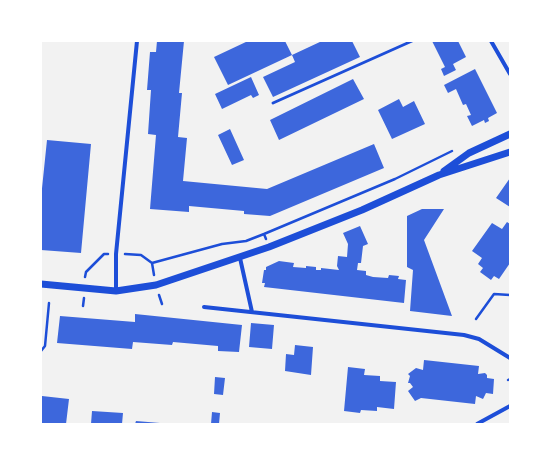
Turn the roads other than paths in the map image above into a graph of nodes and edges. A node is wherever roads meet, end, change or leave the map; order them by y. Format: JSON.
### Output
{"nodes":[{"id":1,"x":138,"y":41,"type":"edge"},
{"id":2,"x":412,"y":41,"type":"edge"},
{"id":3,"x":491,"y":41,"type":"edge"},
{"id":4,"x":510,"y":74,"type":"edge"},
{"id":5,"x":273,"y":103,"type":"dead end"},
{"id":6,"x":510,"y":134,"type":"edge"},
{"id":7,"x":510,"y":152,"type":"edge"},
{"id":8,"x":439,"y":175,"type":"junction"},
{"id":9,"x":240,"y":258,"type":"junction"},
{"id":10,"x":41,"y":284,"type":"edge"},
{"id":11,"x":116,"y":290,"type":"junction"},
{"id":12,"x":204,"y":307,"type":"dead end"},
{"id":13,"x":252,"y":312,"type":"junction"},
{"id":14,"x":510,"y":358,"type":"edge"},
{"id":15,"x":510,"y":406,"type":"edge"},
{"id":16,"x":477,"y":424,"type":"edge"}],
"edges":[{"from":1,"to":11,"type":"street"},
{"from":2,"to":5,"type":"lane"},
{"from":3,"to":4,"type":"street"},
{"from":6,"to":8,"type":"street"},
{"from":7,"to":8,"type":"street"},
{"from":8,"to":9,"type":"street"},
{"from":9,"to":11,"type":"street"},
{"from":9,"to":13,"type":"street"},
{"from":10,"to":11,"type":"street"},
{"from":12,"to":13,"type":"street"},
{"from":13,"to":14,"type":"street"},
{"from":15,"to":16,"type":"street"}]}
